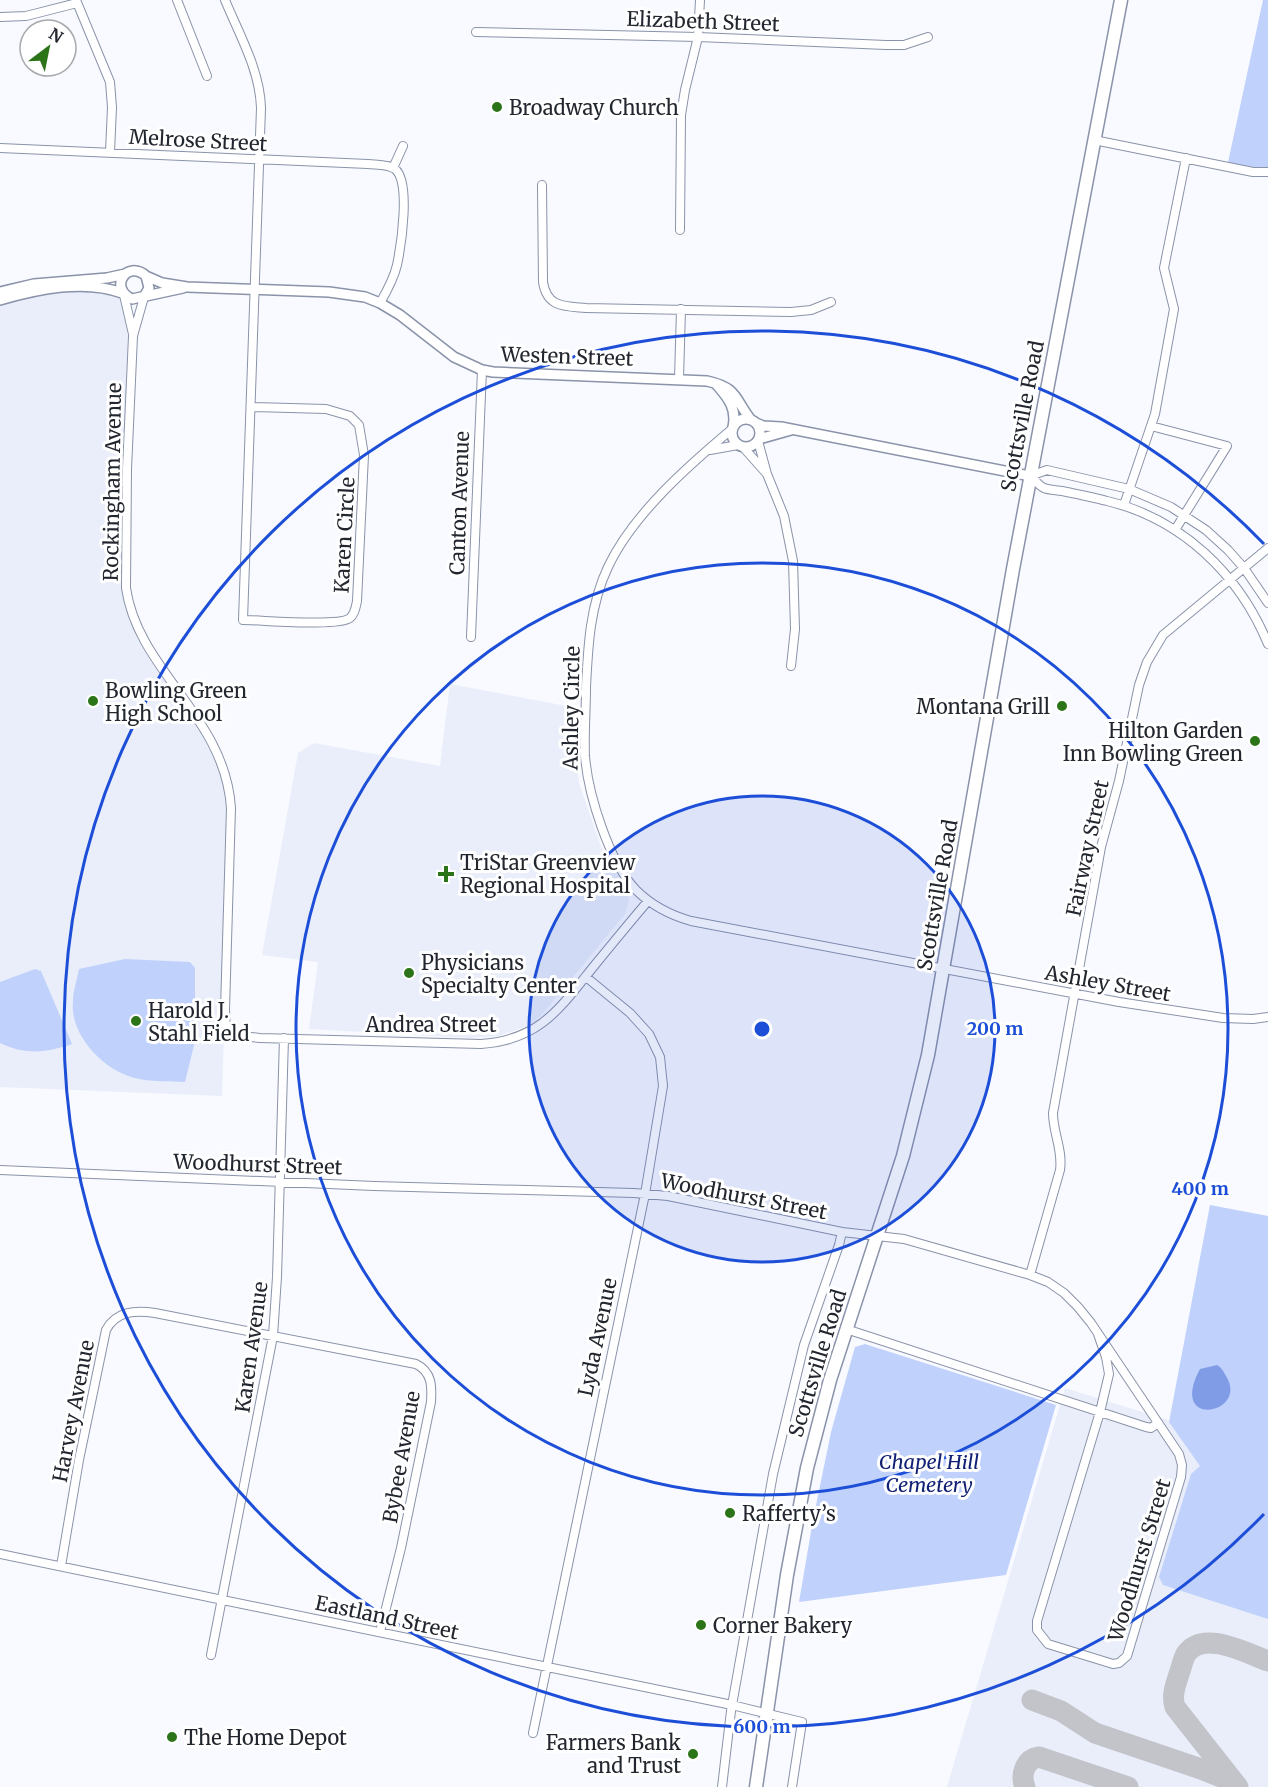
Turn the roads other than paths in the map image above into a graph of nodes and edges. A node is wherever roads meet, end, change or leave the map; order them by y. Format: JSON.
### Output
{"nodes":[{"id":1,"x":177,"y":0,"type":"edge"},
{"id":2,"x":225,"y":0,"type":"edge"},
{"id":3,"x":700,"y":0,"type":"edge"},
{"id":4,"x":1122,"y":0,"type":"edge"},
{"id":5,"x":76,"y":2,"type":"edge"},
{"id":6,"x":0,"y":17,"type":"edge"},
{"id":7,"x":476,"y":32,"type":"dead end"},
{"id":8,"x":698,"y":37,"type":"junction"},
{"id":9,"x":928,"y":37,"type":"dead end"},
{"id":10,"x":207,"y":76,"type":"dead end"},
{"id":11,"x":1095,"y":140,"type":"junction"},
{"id":12,"x":403,"y":146,"type":"dead end"},
{"id":13,"x":0,"y":148,"type":"edge"},
{"id":14,"x":110,"y":152,"type":"junction"},
{"id":15,"x":1186,"y":158,"type":"junction"},
{"id":16,"x":259,"y":160,"type":"junction"},
{"id":17,"x":393,"y":168,"type":"junction"},
{"id":18,"x":1268,"y":172,"type":"edge"},
{"id":19,"x":542,"y":185,"type":"dead end"},
{"id":20,"x":680,"y":230,"type":"dead end"},
{"id":21,"x":125,"y":274,"type":"junction"},
{"id":22,"x":146,"y":276,"type":"junction"},
{"id":23,"x":187,"y":287,"type":"junction"},
{"id":24,"x":256,"y":289,"type":"junction"},
{"id":25,"x":0,"y":292,"type":"edge"},
{"id":26,"x":124,"y":294,"type":"junction"},
{"id":27,"x":145,"y":296,"type":"junction"},
{"id":28,"x":0,"y":300,"type":"edge"},
{"id":29,"x":831,"y":302,"type":"dead end"},
{"id":30,"x":381,"y":303,"type":"junction"},
{"id":31,"x":681,"y":309,"type":"junction"},
{"id":32,"x":133,"y":336,"type":"junction"},
{"id":33,"x":482,"y":370,"type":"junction"},
{"id":34,"x":679,"y":379,"type":"junction"},
{"id":35,"x":715,"y":383,"type":"junction"},
{"id":36,"x":251,"y":407,"type":"junction"},
{"id":37,"x":754,"y":421,"type":"junction"},
{"id":38,"x":1151,"y":426,"type":"junction"},
{"id":39,"x":733,"y":428,"type":"junction"},
{"id":40,"x":793,"y":430,"type":"junction"},
{"id":41,"x":759,"y":440,"type":"junction"},
{"id":42,"x":741,"y":446,"type":"junction"},
{"id":43,"x":708,"y":451,"type":"junction"},
{"id":44,"x":767,"y":474,"type":"junction"},
{"id":45,"x":1030,"y":476,"type":"junction"},
{"id":46,"x":1129,"y":489,"type":"junction"},
{"id":47,"x":1124,"y":505,"type":"junction"},
{"id":48,"x":1184,"y":514,"type":"junction"},
{"id":49,"x":1174,"y":530,"type":"junction"},
{"id":50,"x":1268,"y":548,"type":"edge"},
{"id":51,"x":1244,"y":568,"type":"junction"},
{"id":52,"x":1231,"y":580,"type":"junction"},
{"id":53,"x":1268,"y":603,"type":"edge"},
{"id":54,"x":471,"y":637,"type":"dead end"},
{"id":55,"x":1268,"y":644,"type":"edge"},
{"id":56,"x":791,"y":666,"type":"dead end"},
{"id":57,"x":648,"y":901,"type":"junction"},
{"id":58,"x":944,"y":969,"type":"junction"},
{"id":59,"x":586,"y":977,"type":"junction"},
{"id":60,"x":1076,"y":994,"type":"junction"},
{"id":61,"x":1268,"y":1017,"type":"edge"},
{"id":62,"x":226,"y":1032,"type":"joint"},
{"id":63,"x":284,"y":1038,"type":"junction"},
{"id":64,"x":0,"y":1170,"type":"edge"},
{"id":65,"x":280,"y":1181,"type":"junction"},
{"id":66,"x":645,"y":1194,"type":"junction"},
{"id":67,"x":842,"y":1232,"type":"junction"},
{"id":68,"x":877,"y":1235,"type":"junction"},
{"id":69,"x":1030,"y":1275,"type":"junction"},
{"id":70,"x":846,"y":1329,"type":"junction"},
{"id":71,"x":1098,"y":1334,"type":"junction"},
{"id":72,"x":273,"y":1336,"type":"junction"},
{"id":73,"x":1100,"y":1412,"type":"junction"},
{"id":74,"x":1158,"y":1423,"type":"junction"},
{"id":75,"x":0,"y":1554,"type":"edge"},
{"id":76,"x":61,"y":1566,"type":"junction"},
{"id":77,"x":220,"y":1600,"type":"junction"},
{"id":78,"x":380,"y":1632,"type":"junction"},
{"id":79,"x":211,"y":1655,"type":"dead end"},
{"id":80,"x":546,"y":1667,"type":"junction"},
{"id":81,"x":732,"y":1705,"type":"junction"},
{"id":82,"x":767,"y":1712,"type":"junction"},
{"id":83,"x":533,"y":1733,"type":"dead end"},
{"id":84,"x":722,"y":1787,"type":"edge"},
{"id":85,"x":756,"y":1787,"type":"edge"},
{"id":86,"x":792,"y":1787,"type":"edge"}],
"edges":[{"from":1,"to":10,"type":"street"},
{"from":2,"to":16,"type":"street"},
{"from":3,"to":8,"type":"street"},
{"from":4,"to":11,"type":"main road","name":"Scottsville Road"},
{"from":5,"to":6,"type":"street"},
{"from":5,"to":14,"type":"street"},
{"from":7,"to":8,"type":"street","name":"Elizabeth Street"},
{"from":8,"to":9,"type":"street","name":"Elizabeth Street"},
{"from":8,"to":20,"type":"street"},
{"from":11,"to":15,"type":"street"},
{"from":11,"to":45,"type":"main road","name":"Scottsville Road"},
{"from":12,"to":17,"type":"street"},
{"from":13,"to":14,"type":"street","name":"Melrose Street"},
{"from":14,"to":16,"type":"street","name":"Melrose Street"},
{"from":15,"to":18,"type":"street"},
{"from":15,"to":38,"type":"street"},
{"from":16,"to":17,"type":"street","name":"Melrose Street"},
{"from":16,"to":24,"type":"street"},
{"from":17,"to":30,"type":"street"},
{"from":19,"to":31,"type":"street"},
{"from":21,"to":22,"type":"street"},
{"from":21,"to":25,"type":"street"},
{"from":21,"to":26,"type":"street"},
{"from":22,"to":23,"type":"street","name":"Westen Street"},
{"from":22,"to":27,"type":"street"},
{"from":23,"to":24,"type":"street","name":"Westen Street"},
{"from":23,"to":27,"type":"street","name":"Westen Street"},
{"from":24,"to":30,"type":"street","name":"Westen Street"},
{"from":24,"to":36,"type":"street","name":"Karen Circle"},
{"from":26,"to":27,"type":"street"},
{"from":26,"to":28,"type":"street"},
{"from":26,"to":32,"type":"street","name":"Rockingham Avenue"},
{"from":27,"to":32,"type":"street","name":"Rockingham Avenue"},
{"from":29,"to":31,"type":"street"},
{"from":30,"to":33,"type":"street","name":"Westen Street"},
{"from":31,"to":34,"type":"street"},
{"from":32,"to":62,"type":"street","name":"Rockingham Avenue"},
{"from":33,"to":34,"type":"street","name":"Westen Street"},
{"from":33,"to":54,"type":"street","name":"Canton Avenue"},
{"from":34,"to":35,"type":"street","name":"Westen Street"},
{"from":35,"to":37,"type":"street"},
{"from":35,"to":39,"type":"street"},
{"from":36,"to":36,"type":"street","name":"Karen Circle"},
{"from":37,"to":39,"type":"street"},
{"from":37,"to":40,"type":"street"},
{"from":37,"to":41,"type":"street"},
{"from":38,"to":46,"type":"street"},
{"from":38,"to":48,"type":"street"},
{"from":39,"to":42,"type":"street"},
{"from":39,"to":43,"type":"street","name":"Ashley Circle"},
{"from":40,"to":41,"type":"street"},
{"from":40,"to":45,"type":"street"},
{"from":41,"to":42,"type":"street"},
{"from":41,"to":44,"type":"street"},
{"from":42,"to":43,"type":"street","name":"Ashley Circle"},
{"from":42,"to":44,"type":"street"},
{"from":43,"to":57,"type":"street","name":"Ashley Circle"},
{"from":44,"to":56,"type":"street"},
{"from":45,"to":46,"type":"street"},
{"from":45,"to":47,"type":"street"},
{"from":45,"to":58,"type":"main road","name":"Scottsville Road"},
{"from":46,"to":47,"type":"street"},
{"from":46,"to":48,"type":"street"},
{"from":47,"to":49,"type":"street"},
{"from":48,"to":49,"type":"street"},
{"from":48,"to":51,"type":"street"},
{"from":49,"to":52,"type":"street"},
{"from":50,"to":51,"type":"street","name":"Fairway Street"},
{"from":51,"to":52,"type":"street","name":"Fairway Street"},
{"from":51,"to":53,"type":"street"},
{"from":52,"to":55,"type":"street"},
{"from":52,"to":60,"type":"street","name":"Fairway Street"},
{"from":57,"to":58,"type":"street","name":"Ashley Circle"},
{"from":57,"to":59,"type":"street","name":"Andrea Street"},
{"from":58,"to":60,"type":"street","name":"Ashley Street"},
{"from":58,"to":68,"type":"main road","name":"Scottsville Road"},
{"from":59,"to":63,"type":"street","name":"Andrea Street"},
{"from":59,"to":66,"type":"street","name":"Lyda Avenue"},
{"from":60,"to":61,"type":"street","name":"Ashley Street"},
{"from":60,"to":69,"type":"street","name":"Fairway Street"},
{"from":62,"to":63,"type":"street","name":"Andrea Street"},
{"from":63,"to":65,"type":"street","name":"Karen Avenue"},
{"from":64,"to":65,"type":"street","name":"Woodhurst Street"},
{"from":65,"to":66,"type":"street","name":"Woodhurst Street"},
{"from":65,"to":72,"type":"street","name":"Karen Avenue"},
{"from":66,"to":67,"type":"street","name":"Woodhurst Street"},
{"from":66,"to":80,"type":"street","name":"Lyda Avenue"},
{"from":67,"to":68,"type":"street","name":"Woodhurst Street"},
{"from":67,"to":81,"type":"street"},
{"from":68,"to":69,"type":"street","name":"Woodhurst Street"},
{"from":68,"to":70,"type":"main road","name":"Scottsville Road"},
{"from":69,"to":71,"type":"street","name":"Woodhurst Street"},
{"from":70,"to":73,"type":"street"},
{"from":70,"to":82,"type":"main road","name":"Scottsville Road"},
{"from":71,"to":73,"type":"street"},
{"from":71,"to":74,"type":"street","name":"Woodhurst Street"},
{"from":72,"to":76,"type":"street","name":"Harvey Avenue"},
{"from":72,"to":77,"type":"street","name":"Karen Avenue"},
{"from":72,"to":78,"type":"street","name":"Bybee Avenue"},
{"from":73,"to":74,"type":"street"},
{"from":73,"to":74,"type":"street","name":"Woodhurst Street"},
{"from":75,"to":76,"type":"street","name":"Eastland Street"},
{"from":76,"to":77,"type":"street","name":"Eastland Street"},
{"from":77,"to":78,"type":"street","name":"Eastland Street"},
{"from":77,"to":79,"type":"street","name":"Karen Avenue"},
{"from":78,"to":80,"type":"street","name":"Eastland Street"},
{"from":80,"to":81,"type":"street","name":"Eastland Street"},
{"from":80,"to":83,"type":"street","name":"Lyda Avenue"},
{"from":81,"to":82,"type":"street","name":"Eastland Street"},
{"from":81,"to":84,"type":"street"},
{"from":82,"to":85,"type":"main road","name":"Scottsville Road"},
{"from":82,"to":86,"type":"street","name":"Eastland Street"}]}
